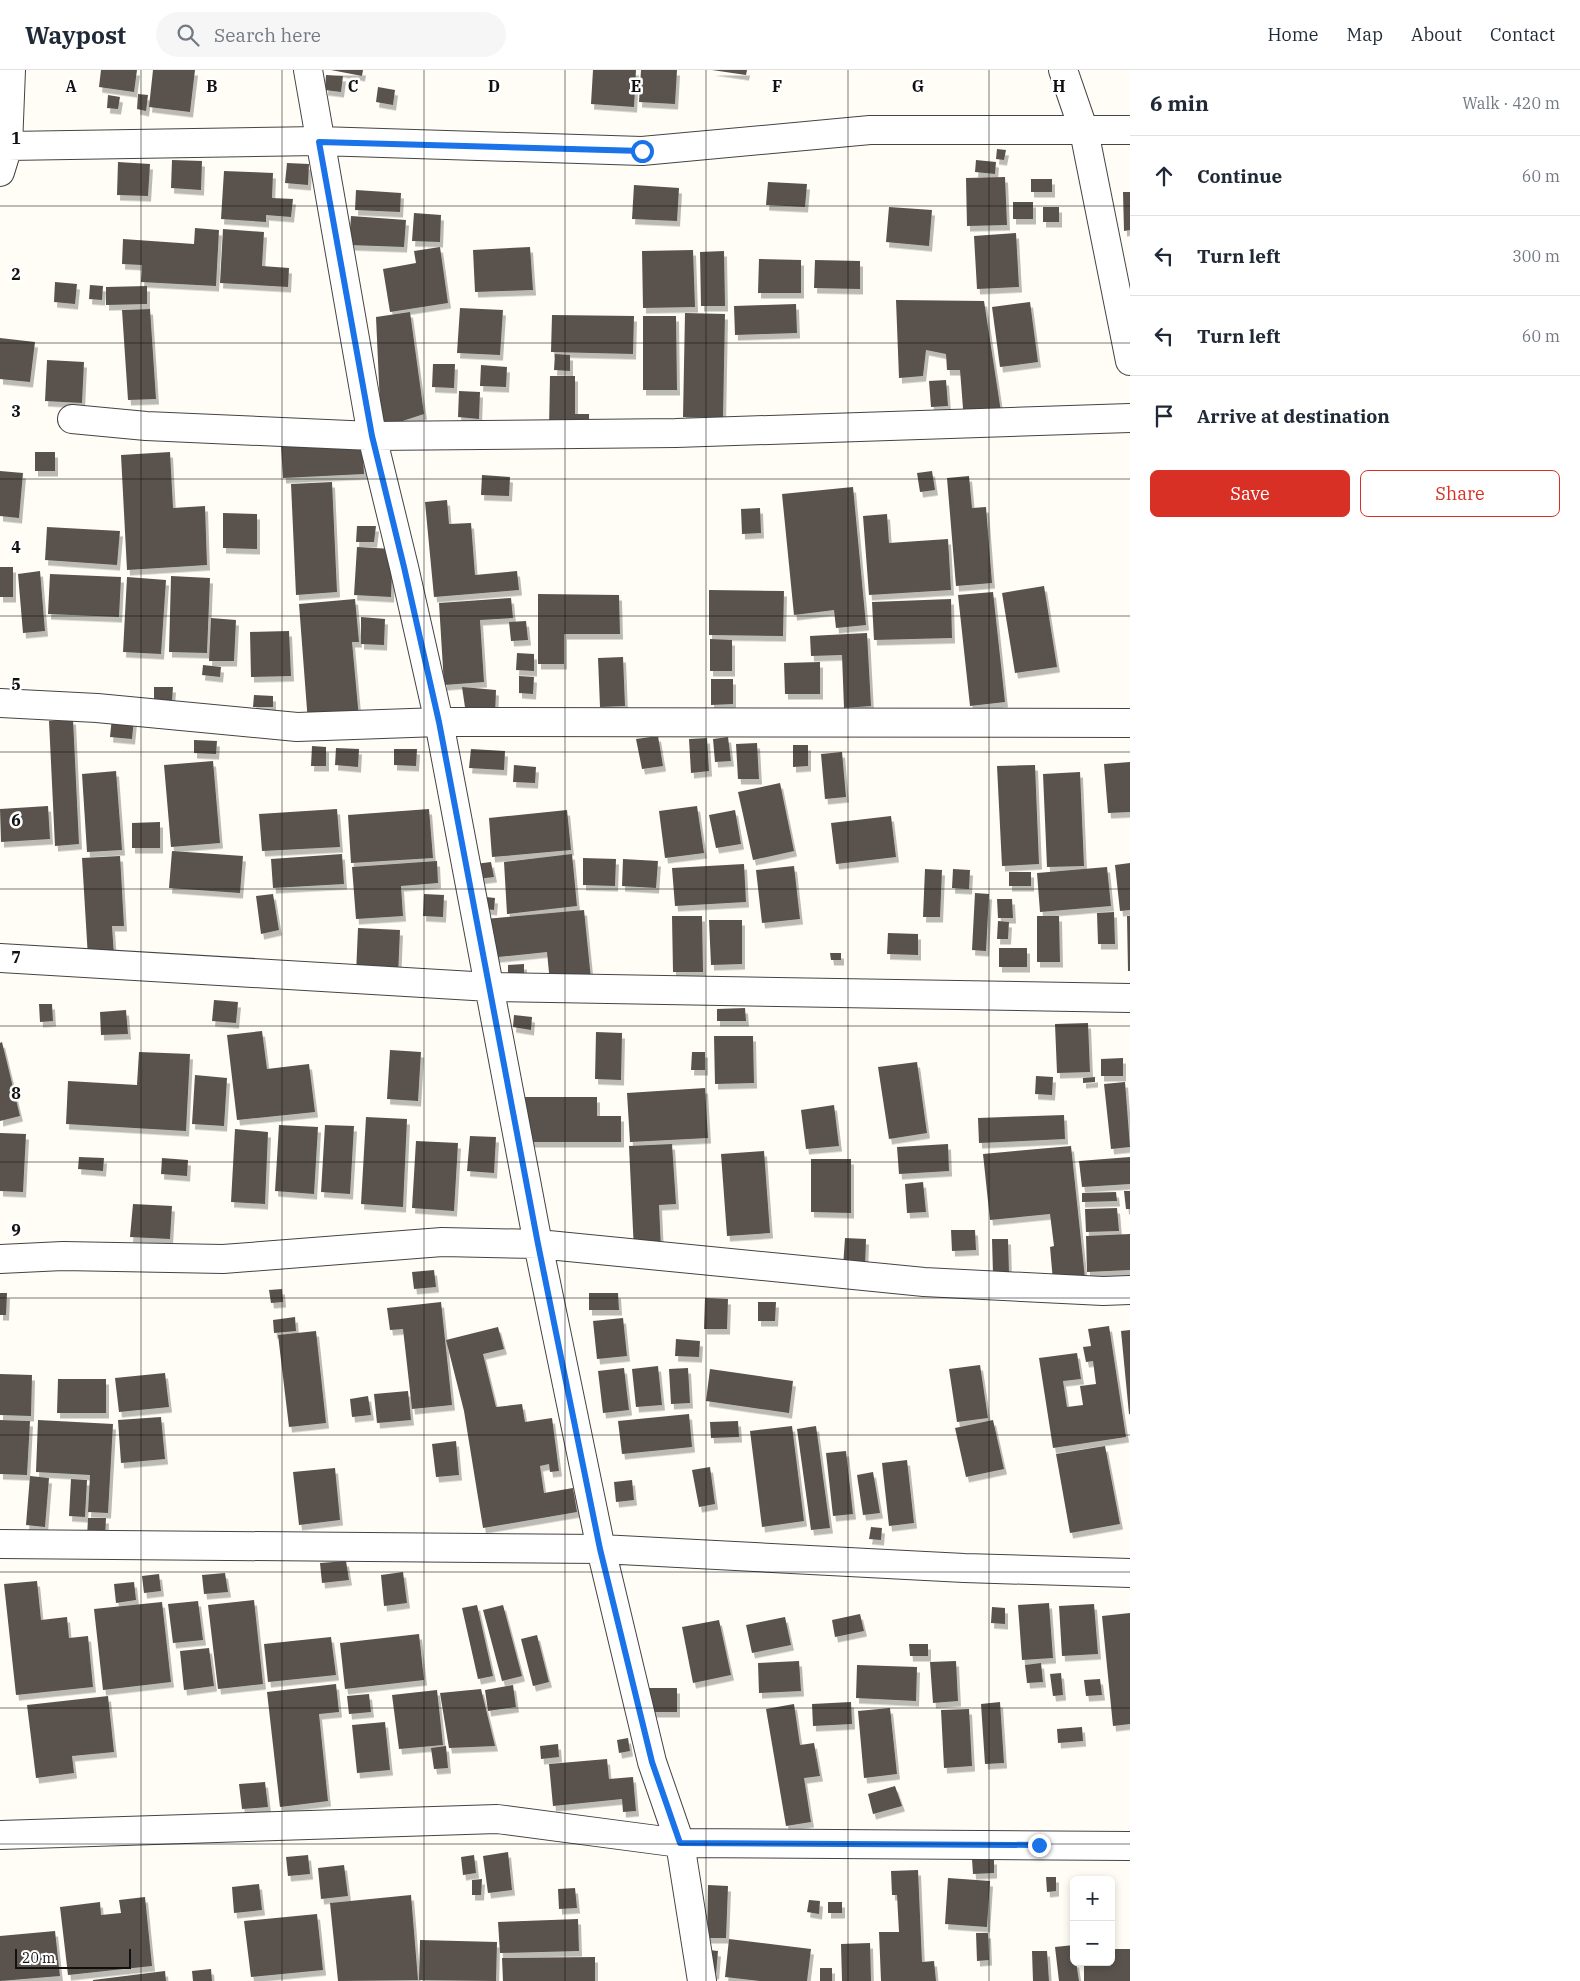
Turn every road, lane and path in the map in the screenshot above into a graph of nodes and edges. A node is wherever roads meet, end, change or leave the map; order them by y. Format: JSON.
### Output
{"nodes":[{"id":1,"x":11,"y":70,"type":"edge"},
{"id":2,"x":308,"y":70,"type":"edge"},
{"id":3,"x":1063,"y":70,"type":"edge"},
{"id":4,"x":1130,"y":130,"type":"edge"},
{"id":5,"x":1084,"y":131,"type":"junction"},
{"id":6,"x":319,"y":142,"type":"junction"},
{"id":7,"x":8,"y":146,"type":"junction"},
{"id":8,"x":0,"y":172,"type":"edge"},
{"id":9,"x":1130,"y":361,"type":"edge"},
{"id":10,"x":1130,"y":418,"type":"edge"},
{"id":11,"x":72,"y":419,"type":"dead end"},
{"id":12,"x":372,"y":436,"type":"junction"},
{"id":13,"x":0,"y":703,"type":"edge"},
{"id":14,"x":439,"y":722,"type":"junction"},
{"id":15,"x":1130,"y":723,"type":"edge"},
{"id":16,"x":0,"y":958,"type":"edge"},
{"id":17,"x":490,"y":987,"type":"junction"},
{"id":18,"x":1130,"y":998,"type":"edge"},
{"id":19,"x":538,"y":1244,"type":"junction"},
{"id":20,"x":0,"y":1259,"type":"edge"},
{"id":21,"x":1130,"y":1290,"type":"edge"},
{"id":22,"x":0,"y":1544,"type":"edge"},
{"id":23,"x":600,"y":1549,"type":"junction"},
{"id":24,"x":1130,"y":1574,"type":"edge"},
{"id":25,"x":0,"y":1835,"type":"edge"},
{"id":26,"x":680,"y":1843,"type":"junction"},
{"id":27,"x":1130,"y":1846,"type":"edge"},
{"id":28,"x":702,"y":1981,"type":"edge"}],
"edges":[{"from":1,"to":7,"type":"street"},
{"from":2,"to":6,"type":"street"},
{"from":3,"to":5,"type":"street"},
{"from":4,"to":5,"type":"street"},
{"from":5,"to":6,"type":"street"},
{"from":5,"to":9,"type":"street"},
{"from":6,"to":7,"type":"street"},
{"from":6,"to":12,"type":"street"},
{"from":7,"to":8,"type":"street"},
{"from":10,"to":12,"type":"street"},
{"from":11,"to":12,"type":"street"},
{"from":12,"to":14,"type":"street"},
{"from":13,"to":14,"type":"street"},
{"from":14,"to":15,"type":"street"},
{"from":14,"to":17,"type":"street"},
{"from":16,"to":17,"type":"street"},
{"from":17,"to":18,"type":"street"},
{"from":17,"to":19,"type":"street"},
{"from":19,"to":20,"type":"street"},
{"from":19,"to":21,"type":"street"},
{"from":19,"to":23,"type":"street"},
{"from":22,"to":23,"type":"street"},
{"from":23,"to":24,"type":"street"},
{"from":23,"to":26,"type":"street"},
{"from":25,"to":26,"type":"street"},
{"from":26,"to":27,"type":"street"},
{"from":26,"to":28,"type":"street"}]}
